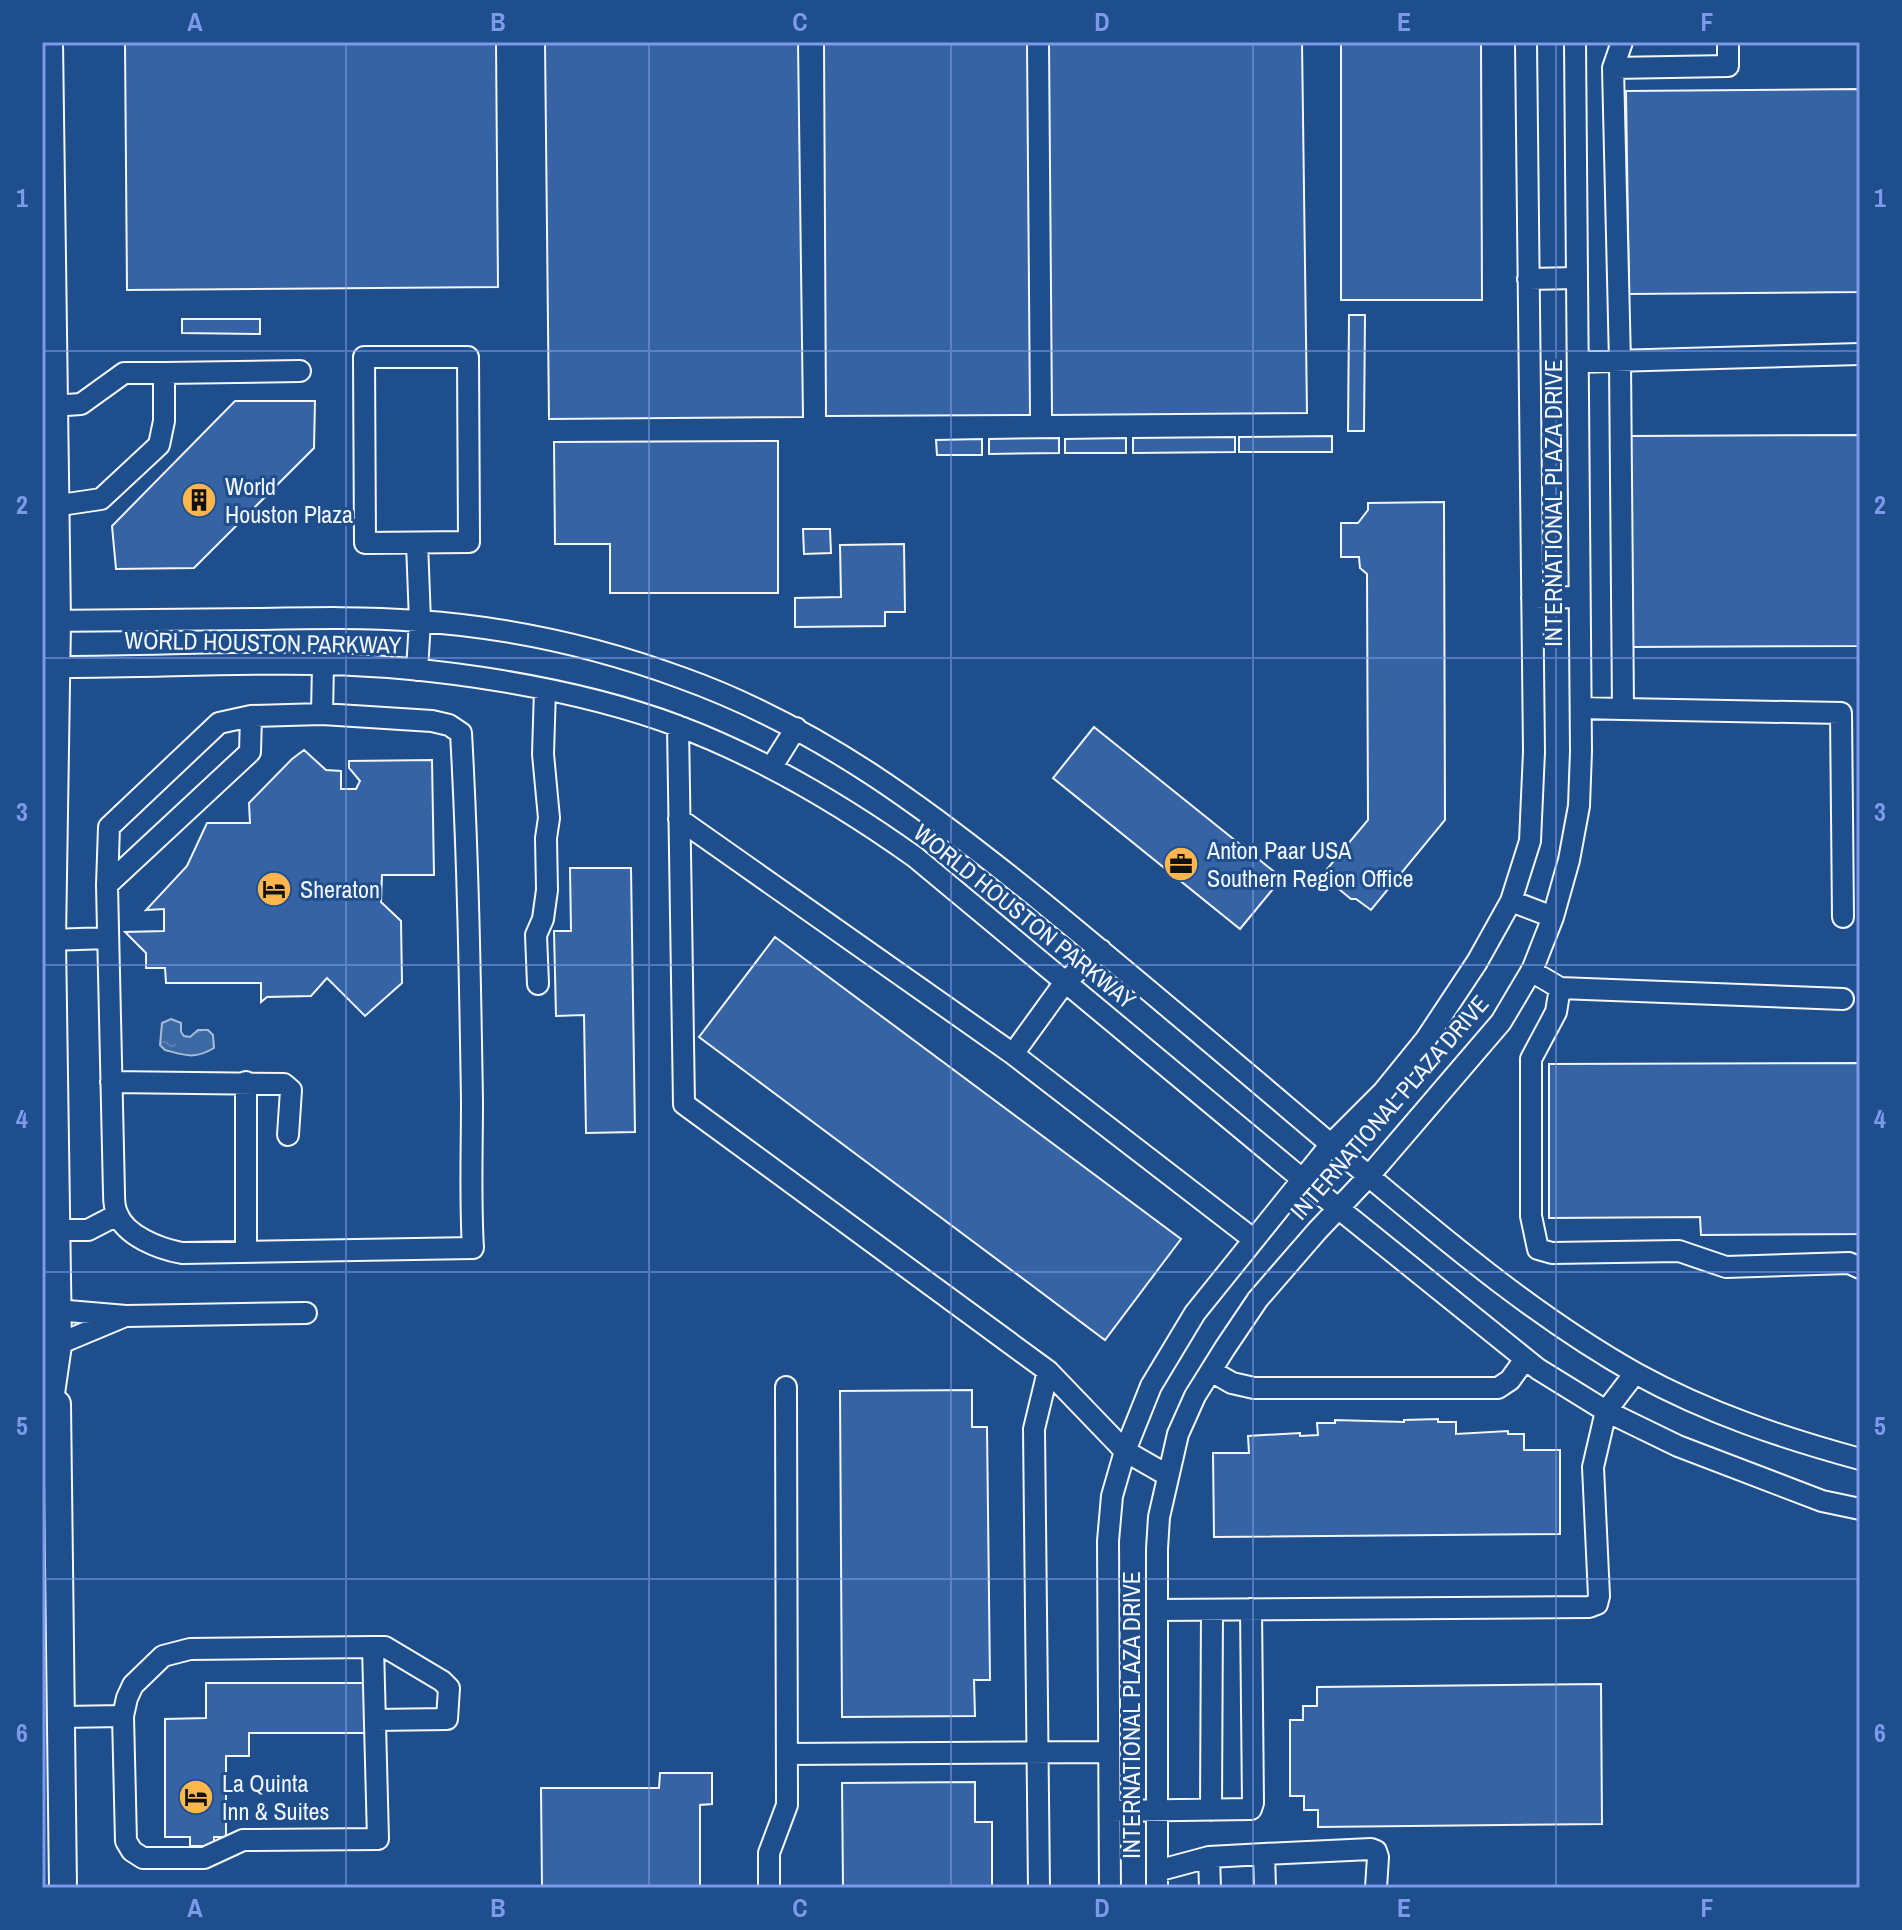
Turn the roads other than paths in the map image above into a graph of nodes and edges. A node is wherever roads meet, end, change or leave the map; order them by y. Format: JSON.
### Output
{"nodes":[{"id":1,"x":47,"y":42,"type":"edge"},
{"id":2,"x":1526,"y":42,"type":"edge"},
{"id":3,"x":1575,"y":42,"type":"edge"},
{"id":4,"x":1622,"y":42,"type":"edge"},
{"id":5,"x":1728,"y":42,"type":"edge"},
{"id":6,"x":1613,"y":68,"type":"junction"},
{"id":7,"x":1577,"y":278,"type":"junction"},
{"id":8,"x":1528,"y":279,"type":"junction"},
{"id":9,"x":1860,"y":354,"type":"edge"},
{"id":10,"x":1578,"y":362,"type":"junction"},
{"id":11,"x":1620,"y":362,"type":"junction"},
{"id":12,"x":300,"y":371,"type":"dead end"},
{"id":13,"x":164,"y":373,"type":"junction"},
{"id":14,"x":52,"y":406,"type":"junction"},
{"id":15,"x":48,"y":512,"type":"edge"},
{"id":16,"x":417,"y":543,"type":"junction"},
{"id":17,"x":1579,"y":597,"type":"junction"},
{"id":18,"x":1532,"y":598,"type":"junction"},
{"id":19,"x":48,"y":621,"type":"edge"},
{"id":20,"x":420,"y":621,"type":"junction"},
{"id":21,"x":323,"y":664,"type":"junction"},
{"id":22,"x":47,"y":667,"type":"edge"},
{"id":23,"x":417,"y":670,"type":"junction"},
{"id":24,"x":545,"y":689,"type":"junction"},
{"id":25,"x":1581,"y":708,"type":"junction"},
{"id":26,"x":1623,"y":709,"type":"junction"},
{"id":27,"x":322,"y":714,"type":"junction"},
{"id":28,"x":251,"y":716,"type":"junction"},
{"id":29,"x":678,"y":726,"type":"junction"},
{"id":30,"x":796,"y":728,"type":"junction"},
{"id":31,"x":771,"y":768,"type":"junction"},
{"id":32,"x":48,"y":770,"type":"edge"},
{"id":33,"x":679,"y":819,"type":"junction"},
{"id":34,"x":107,"y":885,"type":"junction"},
{"id":35,"x":1511,"y":901,"type":"junction"},
{"id":36,"x":1553,"y":917,"type":"junction"},
{"id":37,"x":1843,"y":917,"type":"dead end"},
{"id":38,"x":108,"y":938,"type":"junction"},
{"id":39,"x":50,"y":940,"type":"junction"},
{"id":40,"x":1101,"y":950,"type":"junction"},
{"id":41,"x":1531,"y":971,"type":"junction"},
{"id":42,"x":1065,"y":982,"type":"junction"},
{"id":43,"x":538,"y":984,"type":"dead end"},
{"id":44,"x":1560,"y":988,"type":"junction"},
{"id":45,"x":1843,"y":999,"type":"dead end"},
{"id":46,"x":1013,"y":1054,"type":"junction"},
{"id":47,"x":111,"y":1082,"type":"junction"},
{"id":48,"x":246,"y":1082,"type":"junction"},
{"id":49,"x":288,"y":1135,"type":"dead end"},
{"id":50,"x":1331,"y":1144,"type":"junction"},
{"id":51,"x":1369,"y":1176,"type":"junction"},
{"id":52,"x":1302,"y":1179,"type":"junction"},
{"id":53,"x":1338,"y":1208,"type":"junction"},
{"id":54,"x":117,"y":1215,"type":"junction"},
{"id":55,"x":55,"y":1230,"type":"junction"},
{"id":56,"x":1253,"y":1239,"type":"junction"},
{"id":57,"x":246,"y":1251,"type":"junction"},
{"id":58,"x":1860,"y":1268,"type":"edge"},
{"id":59,"x":56,"y":1310,"type":"junction"},
{"id":60,"x":306,"y":1313,"type":"dead end"},
{"id":61,"x":126,"y":1316,"type":"junction"},
{"id":62,"x":56,"y":1345,"type":"junction"},
{"id":63,"x":1525,"y":1359,"type":"junction"},
{"id":64,"x":1048,"y":1371,"type":"junction"},
{"id":65,"x":1211,"y":1371,"type":"junction"},
{"id":66,"x":1635,"y":1373,"type":"junction"},
{"id":67,"x":786,"y":1387,"type":"dead end"},
{"id":68,"x":1606,"y":1411,"type":"junction"},
{"id":69,"x":42,"y":1441,"type":"edge"},
{"id":70,"x":1125,"y":1451,"type":"junction"},
{"id":71,"x":1859,"y":1455,"type":"edge"},
{"id":72,"x":1167,"y":1475,"type":"junction"},
{"id":73,"x":1860,"y":1509,"type":"edge"},
{"id":74,"x":1251,"y":1609,"type":"junction"},
{"id":75,"x":1157,"y":1610,"type":"junction"},
{"id":76,"x":1212,"y":1610,"type":"junction"},
{"id":77,"x":373,"y":1647,"type":"junction"},
{"id":78,"x":123,"y":1716,"type":"junction"},
{"id":79,"x":62,"y":1717,"type":"junction"},
{"id":80,"x":375,"y":1720,"type":"junction"},
{"id":81,"x":1109,"y":1752,"type":"junction"},
{"id":82,"x":1038,"y":1753,"type":"junction"},
{"id":83,"x":787,"y":1754,"type":"junction"},
{"id":84,"x":1157,"y":1810,"type":"junction"},
{"id":85,"x":1211,"y":1810,"type":"junction"},
{"id":86,"x":1110,"y":1811,"type":"junction"},
{"id":87,"x":1264,"y":1854,"type":"junction"},
{"id":88,"x":1209,"y":1857,"type":"junction"},
{"id":89,"x":1157,"y":1880,"type":"edge"},
{"id":90,"x":63,"y":1888,"type":"edge"},
{"id":91,"x":769,"y":1888,"type":"edge"},
{"id":92,"x":1039,"y":1888,"type":"edge"},
{"id":93,"x":1110,"y":1888,"type":"edge"},
{"id":94,"x":1210,"y":1888,"type":"edge"},
{"id":95,"x":1265,"y":1888,"type":"edge"},
{"id":96,"x":1376,"y":1888,"type":"edge"}],
"edges":[{"from":1,"to":14,"type":"highway"},
{"from":2,"to":8,"type":"street","name":"INTERNATIONAL PLAZA DRIVE"},
{"from":3,"to":7,"type":"street","name":"INTERNATIONAL PLAZA DRIVE"},
{"from":4,"to":6,"type":"street"},
{"from":5,"to":6,"type":"street"},
{"from":6,"to":11,"type":"street"},
{"from":7,"to":8,"type":"street"},
{"from":7,"to":10,"type":"street","name":"INTERNATIONAL PLAZA DRIVE"},
{"from":8,"to":18,"type":"street","name":"INTERNATIONAL PLAZA DRIVE"},
{"from":9,"to":11,"type":"street"},
{"from":10,"to":11,"type":"street"},
{"from":10,"to":17,"type":"street","name":"INTERNATIONAL PLAZA DRIVE"},
{"from":11,"to":26,"type":"street"},
{"from":12,"to":13,"type":"street"},
{"from":13,"to":14,"type":"street"},
{"from":13,"to":15,"type":"street"},
{"from":14,"to":15,"type":"highway"},
{"from":15,"to":19,"type":"highway"},
{"from":16,"to":16,"type":"street"},
{"from":16,"to":20,"type":"street"},
{"from":17,"to":18,"type":"street"},
{"from":17,"to":25,"type":"street","name":"INTERNATIONAL PLAZA DRIVE"},
{"from":18,"to":35,"type":"street","name":"INTERNATIONAL PLAZA DRIVE"},
{"from":19,"to":20,"type":"street","name":"WORLD HOUSTON PARKWAY"},
{"from":19,"to":22,"type":"highway"},
{"from":20,"to":23,"type":"street"},
{"from":20,"to":30,"type":"street","name":"WORLD HOUSTON PARKWAY"},
{"from":21,"to":22,"type":"street","name":"WORLD HOUSTON PARKWAY"},
{"from":21,"to":23,"type":"street","name":"WORLD HOUSTON PARKWAY"},
{"from":21,"to":27,"type":"street"},
{"from":22,"to":32,"type":"highway"},
{"from":23,"to":24,"type":"street","name":"WORLD HOUSTON PARKWAY"},
{"from":24,"to":29,"type":"street","name":"WORLD HOUSTON PARKWAY"},
{"from":24,"to":43,"type":"street"},
{"from":25,"to":26,"type":"street"},
{"from":25,"to":36,"type":"street","name":"INTERNATIONAL PLAZA DRIVE"},
{"from":26,"to":37,"type":"street"},
{"from":27,"to":28,"type":"street"},
{"from":27,"to":57,"type":"street"},
{"from":28,"to":34,"type":"street"},
{"from":28,"to":34,"type":"street"},
{"from":29,"to":31,"type":"street","name":"WORLD HOUSTON PARKWAY"},
{"from":29,"to":33,"type":"street"},
{"from":30,"to":31,"type":"street"},
{"from":30,"to":40,"type":"street","name":"WORLD HOUSTON PARKWAY"},
{"from":31,"to":42,"type":"street","name":"WORLD HOUSTON PARKWAY"},
{"from":32,"to":39,"type":"highway"},
{"from":33,"to":46,"type":"street"},
{"from":33,"to":64,"type":"street"},
{"from":34,"to":38,"type":"street"},
{"from":35,"to":36,"type":"street"},
{"from":35,"to":50,"type":"street","name":"INTERNATIONAL PLAZA DRIVE"},
{"from":36,"to":41,"type":"street","name":"INTERNATIONAL PLAZA DRIVE"},
{"from":38,"to":39,"type":"street"},
{"from":38,"to":47,"type":"street"},
{"from":39,"to":55,"type":"highway"},
{"from":40,"to":42,"type":"street"},
{"from":40,"to":50,"type":"street","name":"WORLD HOUSTON PARKWAY"},
{"from":41,"to":44,"type":"street"},
{"from":41,"to":51,"type":"street","name":"INTERNATIONAL PLAZA DRIVE"},
{"from":42,"to":46,"type":"street"},
{"from":42,"to":52,"type":"street","name":"WORLD HOUSTON PARKWAY"},
{"from":44,"to":45,"type":"street"},
{"from":44,"to":58,"type":"street"},
{"from":46,"to":56,"type":"street"},
{"from":47,"to":48,"type":"street"},
{"from":47,"to":54,"type":"street"},
{"from":48,"to":49,"type":"street"},
{"from":48,"to":57,"type":"street"},
{"from":50,"to":51,"type":"street","name":"WORLD HOUSTON PARKWAY"},
{"from":50,"to":52,"type":"street","name":"INTERNATIONAL PLAZA DRIVE"},
{"from":51,"to":53,"type":"street","name":"INTERNATIONAL PLAZA DRIVE"},
{"from":51,"to":66,"type":"street","name":"WORLD HOUSTON PARKWAY"},
{"from":52,"to":53,"type":"street","name":"WORLD HOUSTON PARKWAY"},
{"from":52,"to":56,"type":"street","name":"INTERNATIONAL PLAZA DRIVE"},
{"from":53,"to":63,"type":"street","name":"WORLD HOUSTON PARKWAY"},
{"from":53,"to":65,"type":"street","name":"INTERNATIONAL PLAZA DRIVE"},
{"from":54,"to":55,"type":"street"},
{"from":54,"to":57,"type":"street"},
{"from":55,"to":59,"type":"highway"},
{"from":56,"to":70,"type":"street","name":"INTERNATIONAL PLAZA DRIVE"},
{"from":59,"to":61,"type":"street"},
{"from":59,"to":62,"type":"highway"},
{"from":60,"to":61,"type":"street"},
{"from":61,"to":62,"type":"street"},
{"from":62,"to":69,"type":"highway"},
{"from":62,"to":79,"type":"main road"},
{"from":63,"to":65,"type":"street"},
{"from":63,"to":68,"type":"street","name":"WORLD HOUSTON PARKWAY"},
{"from":64,"to":70,"type":"street"},
{"from":64,"to":82,"type":"street"},
{"from":65,"to":72,"type":"street","name":"INTERNATIONAL PLAZA DRIVE"},
{"from":66,"to":68,"type":"street"},
{"from":66,"to":71,"type":"street","name":"WORLD HOUSTON PARKWAY"},
{"from":67,"to":83,"type":"street"},
{"from":68,"to":73,"type":"street","name":"WORLD HOUSTON PARKWAY"},
{"from":68,"to":74,"type":"street"},
{"from":70,"to":72,"type":"street"},
{"from":70,"to":81,"type":"street","name":"INTERNATIONAL PLAZA DRIVE"},
{"from":72,"to":75,"type":"street","name":"INTERNATIONAL PLAZA DRIVE"},
{"from":74,"to":76,"type":"street"},
{"from":74,"to":85,"type":"street"},
{"from":75,"to":76,"type":"street"},
{"from":75,"to":84,"type":"street","name":"INTERNATIONAL PLAZA DRIVE"},
{"from":76,"to":85,"type":"street"},
{"from":77,"to":78,"type":"street"},
{"from":77,"to":80,"type":"street"},
{"from":77,"to":80,"type":"street"},
{"from":78,"to":79,"type":"street"},
{"from":78,"to":80,"type":"street"},
{"from":79,"to":90,"type":"main road"},
{"from":81,"to":82,"type":"street"},
{"from":81,"to":86,"type":"street","name":"INTERNATIONAL PLAZA DRIVE"},
{"from":82,"to":83,"type":"street"},
{"from":82,"to":92,"type":"street"},
{"from":83,"to":91,"type":"street"},
{"from":84,"to":85,"type":"street"},
{"from":84,"to":86,"type":"street"},
{"from":84,"to":89,"type":"street","name":"INTERNATIONAL PLAZA DRIVE"},
{"from":86,"to":93,"type":"street","name":"INTERNATIONAL PLAZA DRIVE"},
{"from":87,"to":88,"type":"street"},
{"from":87,"to":95,"type":"street"},
{"from":87,"to":96,"type":"street"},
{"from":88,"to":89,"type":"street"},
{"from":88,"to":94,"type":"street"}]}
